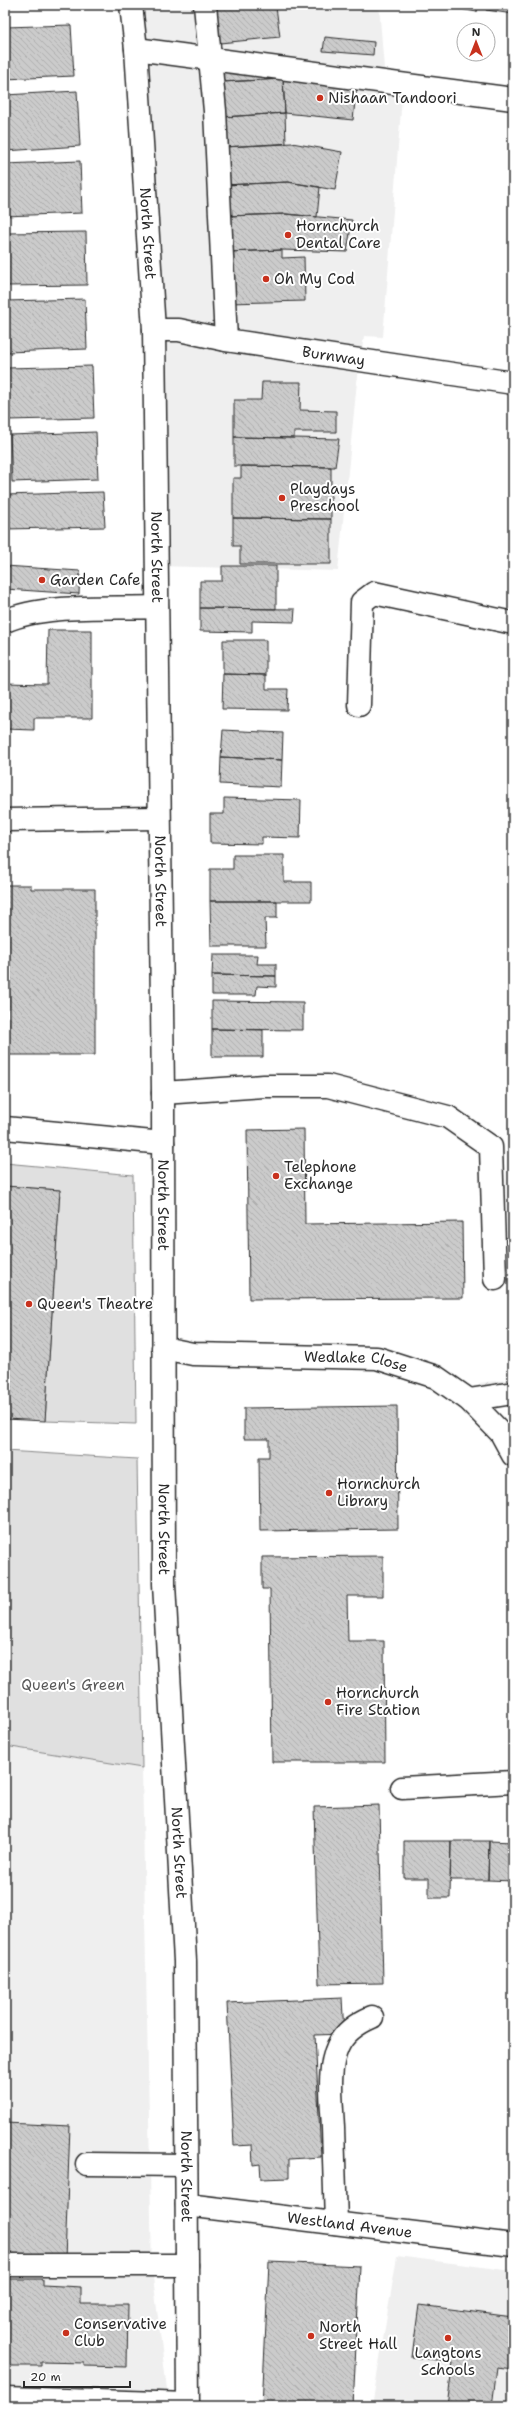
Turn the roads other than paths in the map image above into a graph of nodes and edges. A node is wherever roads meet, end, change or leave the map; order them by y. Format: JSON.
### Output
{"nodes":[{"id":1,"x":131,"y":5,"type":"edge"},
{"id":2,"x":205,"y":5,"type":"edge"},
{"id":3,"x":136,"y":49,"type":"junction"},
{"id":4,"x":210,"y":59,"type":"junction"},
{"id":5,"x":513,"y":99,"type":"edge"},
{"id":6,"x":154,"y":330,"type":"junction"},
{"id":7,"x":226,"y":340,"type":"junction"},
{"id":8,"x":513,"y":383,"type":"edge"},
{"id":9,"x":157,"y":607,"type":"junction"},
{"id":10,"x":5,"y":621,"type":"edge"},
{"id":11,"x":513,"y":623,"type":"edge"},
{"id":12,"x":359,"y":705,"type":"dead end"},
{"id":13,"x":159,"y":818,"type":"junction"},
{"id":14,"x":5,"y":820,"type":"edge"},
{"id":15,"x":163,"y":1093,"type":"junction"},
{"id":16,"x":5,"y":1128,"type":"edge"},
{"id":17,"x":163,"y":1142,"type":"junction"},
{"id":18,"x":495,"y":1279,"type":"dead end"},
{"id":19,"x":163,"y":1348,"type":"junction"},
{"id":20,"x":513,"y":1394,"type":"edge"},
{"id":21,"x":469,"y":1400,"type":"junction"},
{"id":22,"x":513,"y":1455,"type":"edge"},
{"id":23,"x":513,"y":1782,"type":"edge"},
{"id":24,"x":402,"y":1788,"type":"dead end"},
{"id":25,"x":372,"y":2017,"type":"dead end"},
{"id":26,"x":87,"y":2164,"type":"dead end"},
{"id":27,"x":186,"y":2165,"type":"junction"},
{"id":28,"x":187,"y":2205,"type":"junction"},
{"id":29,"x":336,"y":2223,"type":"junction"},
{"id":30,"x":513,"y":2245,"type":"edge"},
{"id":31,"x":5,"y":2265,"type":"edge"},
{"id":32,"x":187,"y":2265,"type":"junction"},
{"id":33,"x":5,"y":2398,"type":"edge"},
{"id":34,"x":188,"y":2405,"type":"edge"}],
"edges":[{"from":1,"to":3,"type":"street","name":"North Street"},
{"from":2,"to":4,"type":"street"},
{"from":3,"to":4,"type":"street"},
{"from":3,"to":6,"type":"street","name":"North Street"},
{"from":4,"to":5,"type":"street"},
{"from":4,"to":7,"type":"street"},
{"from":6,"to":7,"type":"street","name":"Burnway"},
{"from":6,"to":9,"type":"street","name":"North Street"},
{"from":7,"to":8,"type":"street","name":"Burnway"},
{"from":9,"to":10,"type":"street"},
{"from":9,"to":13,"type":"street","name":"North Street"},
{"from":11,"to":12,"type":"street"},
{"from":13,"to":14,"type":"street"},
{"from":13,"to":15,"type":"street","name":"North Street"},
{"from":15,"to":17,"type":"street","name":"North Street"},
{"from":15,"to":18,"type":"street"},
{"from":16,"to":17,"type":"street"},
{"from":17,"to":19,"type":"street","name":"North Street"},
{"from":19,"to":21,"type":"street","name":"Wedlake Close"},
{"from":19,"to":27,"type":"street","name":"North Street"},
{"from":20,"to":21,"type":"street"},
{"from":21,"to":22,"type":"street","name":"Wedlake Close"},
{"from":23,"to":24,"type":"street"},
{"from":25,"to":29,"type":"street"},
{"from":26,"to":27,"type":"street"},
{"from":27,"to":28,"type":"street","name":"North Street"},
{"from":28,"to":29,"type":"street","name":"Westland Avenue"},
{"from":28,"to":32,"type":"street","name":"North Street"},
{"from":29,"to":30,"type":"street","name":"Westland Avenue"},
{"from":31,"to":32,"type":"street"},
{"from":32,"to":34,"type":"street","name":"North Street"},
{"from":33,"to":34,"type":"street"}]}
